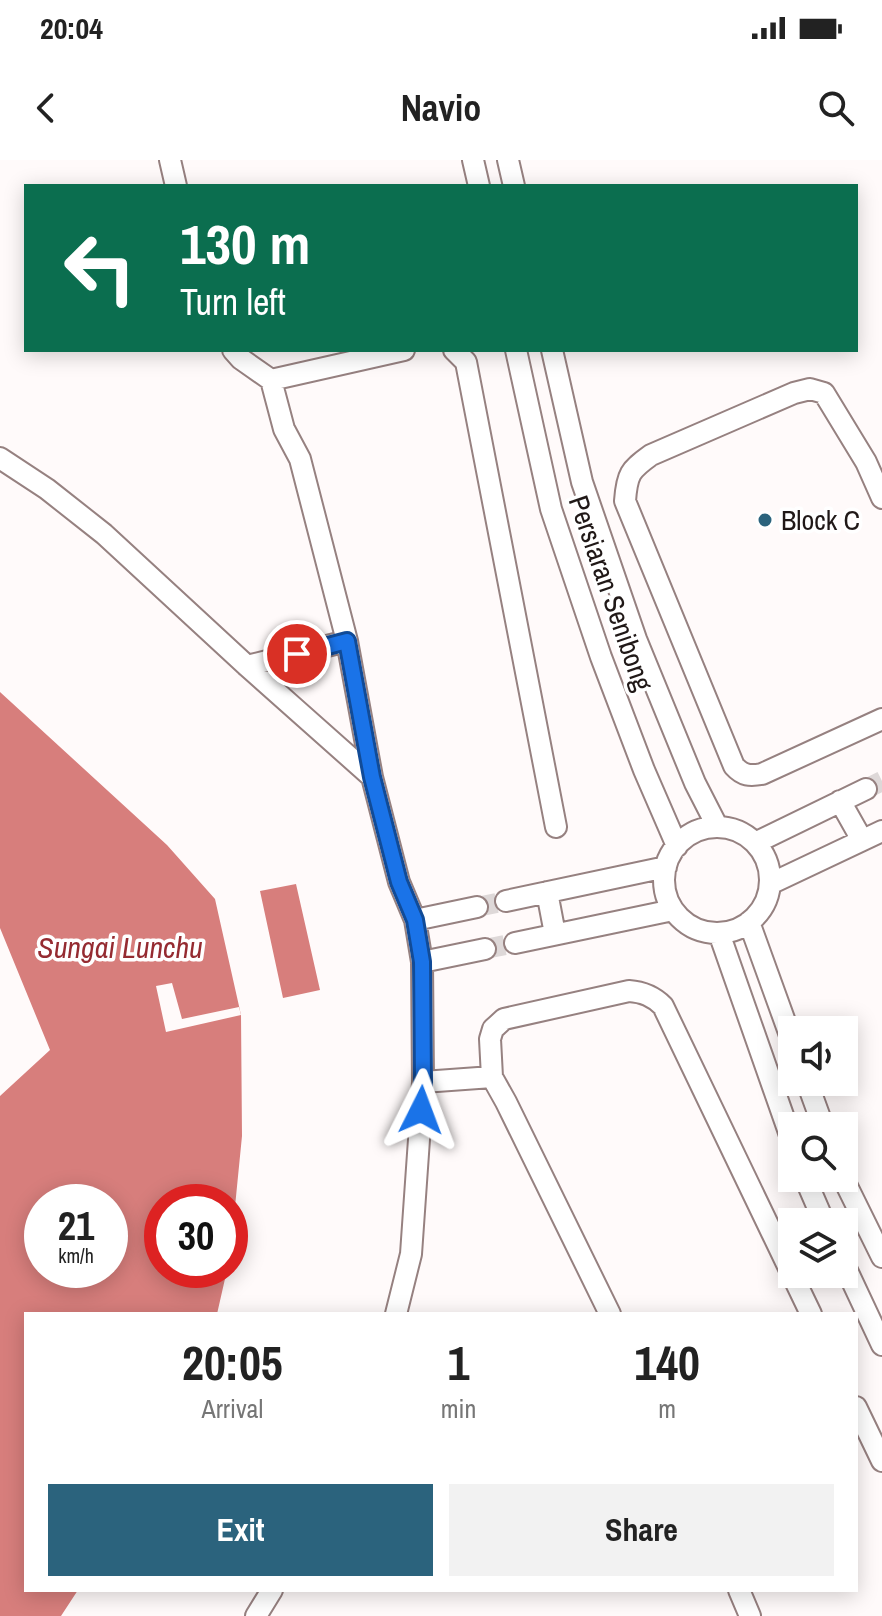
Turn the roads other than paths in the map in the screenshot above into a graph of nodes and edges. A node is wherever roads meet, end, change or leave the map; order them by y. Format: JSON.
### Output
{"nodes":[{"id":1,"x":170,"y":160,"type":"edge"},
{"id":2,"x":473,"y":160,"type":"edge"},
{"id":3,"x":508,"y":160,"type":"edge"},
{"id":4,"x":176,"y":184,"type":"edge"},
{"id":5,"x":479,"y":184,"type":"edge"},
{"id":6,"x":514,"y":184,"type":"edge"},
{"id":7,"x":235,"y":352,"type":"edge"},
{"id":8,"x":395,"y":352,"type":"edge"},
{"id":9,"x":456,"y":352,"type":"edge"},
{"id":10,"x":516,"y":352,"type":"edge"},
{"id":11,"x":552,"y":352,"type":"edge"},
{"id":12,"x":271,"y":380,"type":"junction"},
{"id":13,"x":0,"y":458,"type":"edge"},
{"id":14,"x":882,"y":498,"type":"edge"},
{"id":15,"x":347,"y":641,"type":"junction"},
{"id":16,"x":247,"y":666,"type":"junction"},
{"id":17,"x":882,"y":719,"type":"edge"},
{"id":18,"x":372,"y":777,"type":"junction"},
{"id":19,"x":866,"y":789,"type":"tunnel mouth"},
{"id":20,"x":840,"y":801,"type":"junction"},
{"id":21,"x":717,"y":826,"type":"junction"},
{"id":22,"x":556,"y":827,"type":"dead end"},
{"id":23,"x":882,"y":831,"type":"edge"},
{"id":24,"x":862,"y":840,"type":"junction"},
{"id":25,"x":755,"y":843,"type":"junction"},
{"id":26,"x":677,"y":846,"type":"junction"},
{"id":27,"x":666,"y":867,"type":"junction"},
{"id":28,"x":770,"y":884,"type":"junction"},
{"id":29,"x":547,"y":892,"type":"junction"},
{"id":30,"x":506,"y":901,"type":"tunnel mouth"},
{"id":31,"x":477,"y":907,"type":"tunnel mouth"},
{"id":32,"x":673,"y":910,"type":"junction"},
{"id":33,"x":415,"y":920,"type":"junction"},
{"id":34,"x":749,"y":922,"type":"junction"},
{"id":35,"x":719,"y":933,"type":"junction"},
{"id":36,"x":555,"y":934,"type":"junction"},
{"id":37,"x":515,"y":943,"type":"tunnel mouth"},
{"id":38,"x":485,"y":949,"type":"tunnel mouth"},
{"id":39,"x":422,"y":962,"type":"junction"},
{"id":40,"x":783,"y":1016,"type":"edge"},
{"id":41,"x":492,"y":1077,"type":"junction"},
{"id":42,"x":423,"y":1082,"type":"junction"},
{"id":43,"x":782,"y":1112,"type":"edge"},
{"id":44,"x":850,"y":1192,"type":"edge"},
{"id":45,"x":882,"y":1257,"type":"edge"},
{"id":46,"x":855,"y":1288,"type":"edge"},
{"id":47,"x":396,"y":1312,"type":"edge"},
{"id":48,"x":609,"y":1312,"type":"edge"},
{"id":49,"x":810,"y":1312,"type":"edge"},
{"id":50,"x":882,"y":1345,"type":"edge"},
{"id":51,"x":858,"y":1411,"type":"edge"},
{"id":52,"x":882,"y":1461,"type":"edge"},
{"id":53,"x":271,"y":1592,"type":"edge"},
{"id":54,"x":740,"y":1592,"type":"edge"},
{"id":55,"x":256,"y":1616,"type":"edge"},
{"id":56,"x":750,"y":1616,"type":"edge"}],
"edges":[{"from":1,"to":4,"type":"street"},
{"from":2,"to":5,"type":"street"},
{"from":3,"to":6,"type":"street"},
{"from":7,"to":12,"type":"street"},
{"from":8,"to":12,"type":"street"},
{"from":9,"to":22,"type":"street"},
{"from":10,"to":26,"type":"street","name":"Persiaran Senibong"},
{"from":11,"to":21,"type":"street","name":"Persiaran Senibong"},
{"from":12,"to":15,"type":"street"},
{"from":13,"to":16,"type":"street"},
{"from":14,"to":17,"type":"street"},
{"from":15,"to":16,"type":"street"},
{"from":15,"to":18,"type":"street"},
{"from":16,"to":18,"type":"street"},
{"from":18,"to":33,"type":"street"},
{"from":19,"to":20,"type":"street"},
{"from":20,"to":24,"type":"street"},
{"from":20,"to":25,"type":"street"},
{"from":21,"to":25,"type":"street"},
{"from":21,"to":26,"type":"street"},
{"from":23,"to":24,"type":"street"},
{"from":24,"to":28,"type":"street"},
{"from":25,"to":28,"type":"street"},
{"from":26,"to":27,"type":"street"},
{"from":27,"to":29,"type":"street"},
{"from":27,"to":32,"type":"street"},
{"from":28,"to":34,"type":"street"},
{"from":29,"to":30,"type":"street"},
{"from":29,"to":36,"type":"street"},
{"from":31,"to":33,"type":"street"},
{"from":32,"to":35,"type":"street"},
{"from":32,"to":36,"type":"street"},
{"from":33,"to":39,"type":"street"},
{"from":34,"to":35,"type":"street"},
{"from":34,"to":40,"type":"street"},
{"from":35,"to":43,"type":"street"},
{"from":36,"to":37,"type":"street"},
{"from":38,"to":39,"type":"street"},
{"from":39,"to":42,"type":"street"},
{"from":41,"to":42,"type":"street"},
{"from":41,"to":48,"type":"street"},
{"from":41,"to":49,"type":"street"},
{"from":42,"to":47,"type":"street"},
{"from":44,"to":45,"type":"street"},
{"from":46,"to":50,"type":"street"},
{"from":51,"to":52,"type":"street"},
{"from":53,"to":55,"type":"street"},
{"from":54,"to":56,"type":"street"}]}
